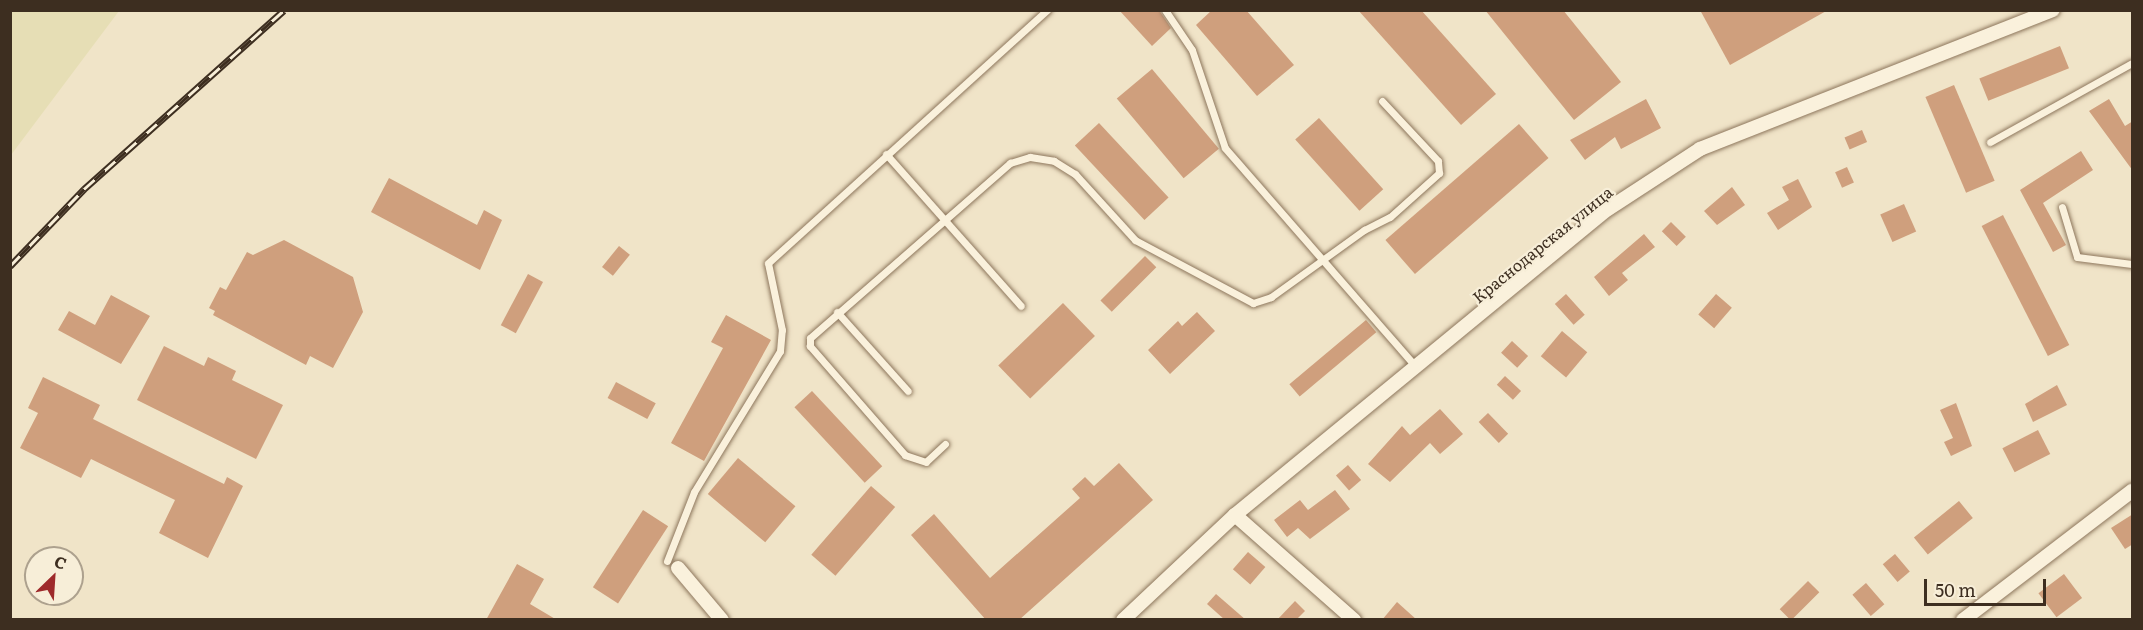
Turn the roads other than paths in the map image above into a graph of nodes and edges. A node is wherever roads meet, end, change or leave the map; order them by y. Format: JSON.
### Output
{"nodes":[{"id":1,"x":1047,"y":10,"type":"edge"},
{"id":2,"x":1165,"y":10,"type":"edge"},
{"id":3,"x":2053,"y":10,"type":"edge"},
{"id":4,"x":2133,"y":63,"type":"edge"},
{"id":5,"x":1382,"y":100,"type":"dead end"},
{"id":6,"x":1990,"y":142,"type":"dead end"},
{"id":7,"x":886,"y":154,"type":"junction"},
{"id":8,"x":2062,"y":207,"type":"dead end"},
{"id":9,"x":945,"y":220,"type":"junction"},
{"id":10,"x":1323,"y":261,"type":"junction"},
{"id":11,"x":2133,"y":264,"type":"edge"},
{"id":12,"x":1021,"y":306,"type":"dead end"},
{"id":13,"x":837,"y":312,"type":"junction"},
{"id":14,"x":1416,"y":367,"type":"junction"},
{"id":15,"x":908,"y":391,"type":"dead end"},
{"id":16,"x":945,"y":444,"type":"dead end"},
{"id":17,"x":2133,"y":491,"type":"edge"},
{"id":18,"x":1235,"y":514,"type":"junction"},
{"id":19,"x":672,"y":565,"type":"joint"},
{"id":20,"x":722,"y":620,"type":"edge"},
{"id":21,"x":1123,"y":620,"type":"edge"},
{"id":22,"x":1354,"y":620,"type":"edge"},
{"id":23,"x":1962,"y":620,"type":"edge"}],
"edges":[{"from":1,"to":7,"type":"lane"},
{"from":2,"to":10,"type":"lane"},
{"from":3,"to":14,"type":"street","name":"Краснодарская улица"},
{"from":4,"to":6,"type":"lane"},
{"from":5,"to":10,"type":"lane"},
{"from":7,"to":9,"type":"lane"},
{"from":7,"to":19,"type":"lane"},
{"from":8,"to":11,"type":"lane"},
{"from":9,"to":10,"type":"lane"},
{"from":9,"to":12,"type":"lane"},
{"from":9,"to":13,"type":"lane"},
{"from":10,"to":14,"type":"lane"},
{"from":13,"to":15,"type":"lane"},
{"from":13,"to":16,"type":"lane"},
{"from":14,"to":18,"type":"street","name":"Краснодарская улица"},
{"from":17,"to":23,"type":"street"},
{"from":18,"to":21,"type":"street","name":"Краснодарская улица"},
{"from":18,"to":22,"type":"street"},
{"from":19,"to":20,"type":"street"}]}
